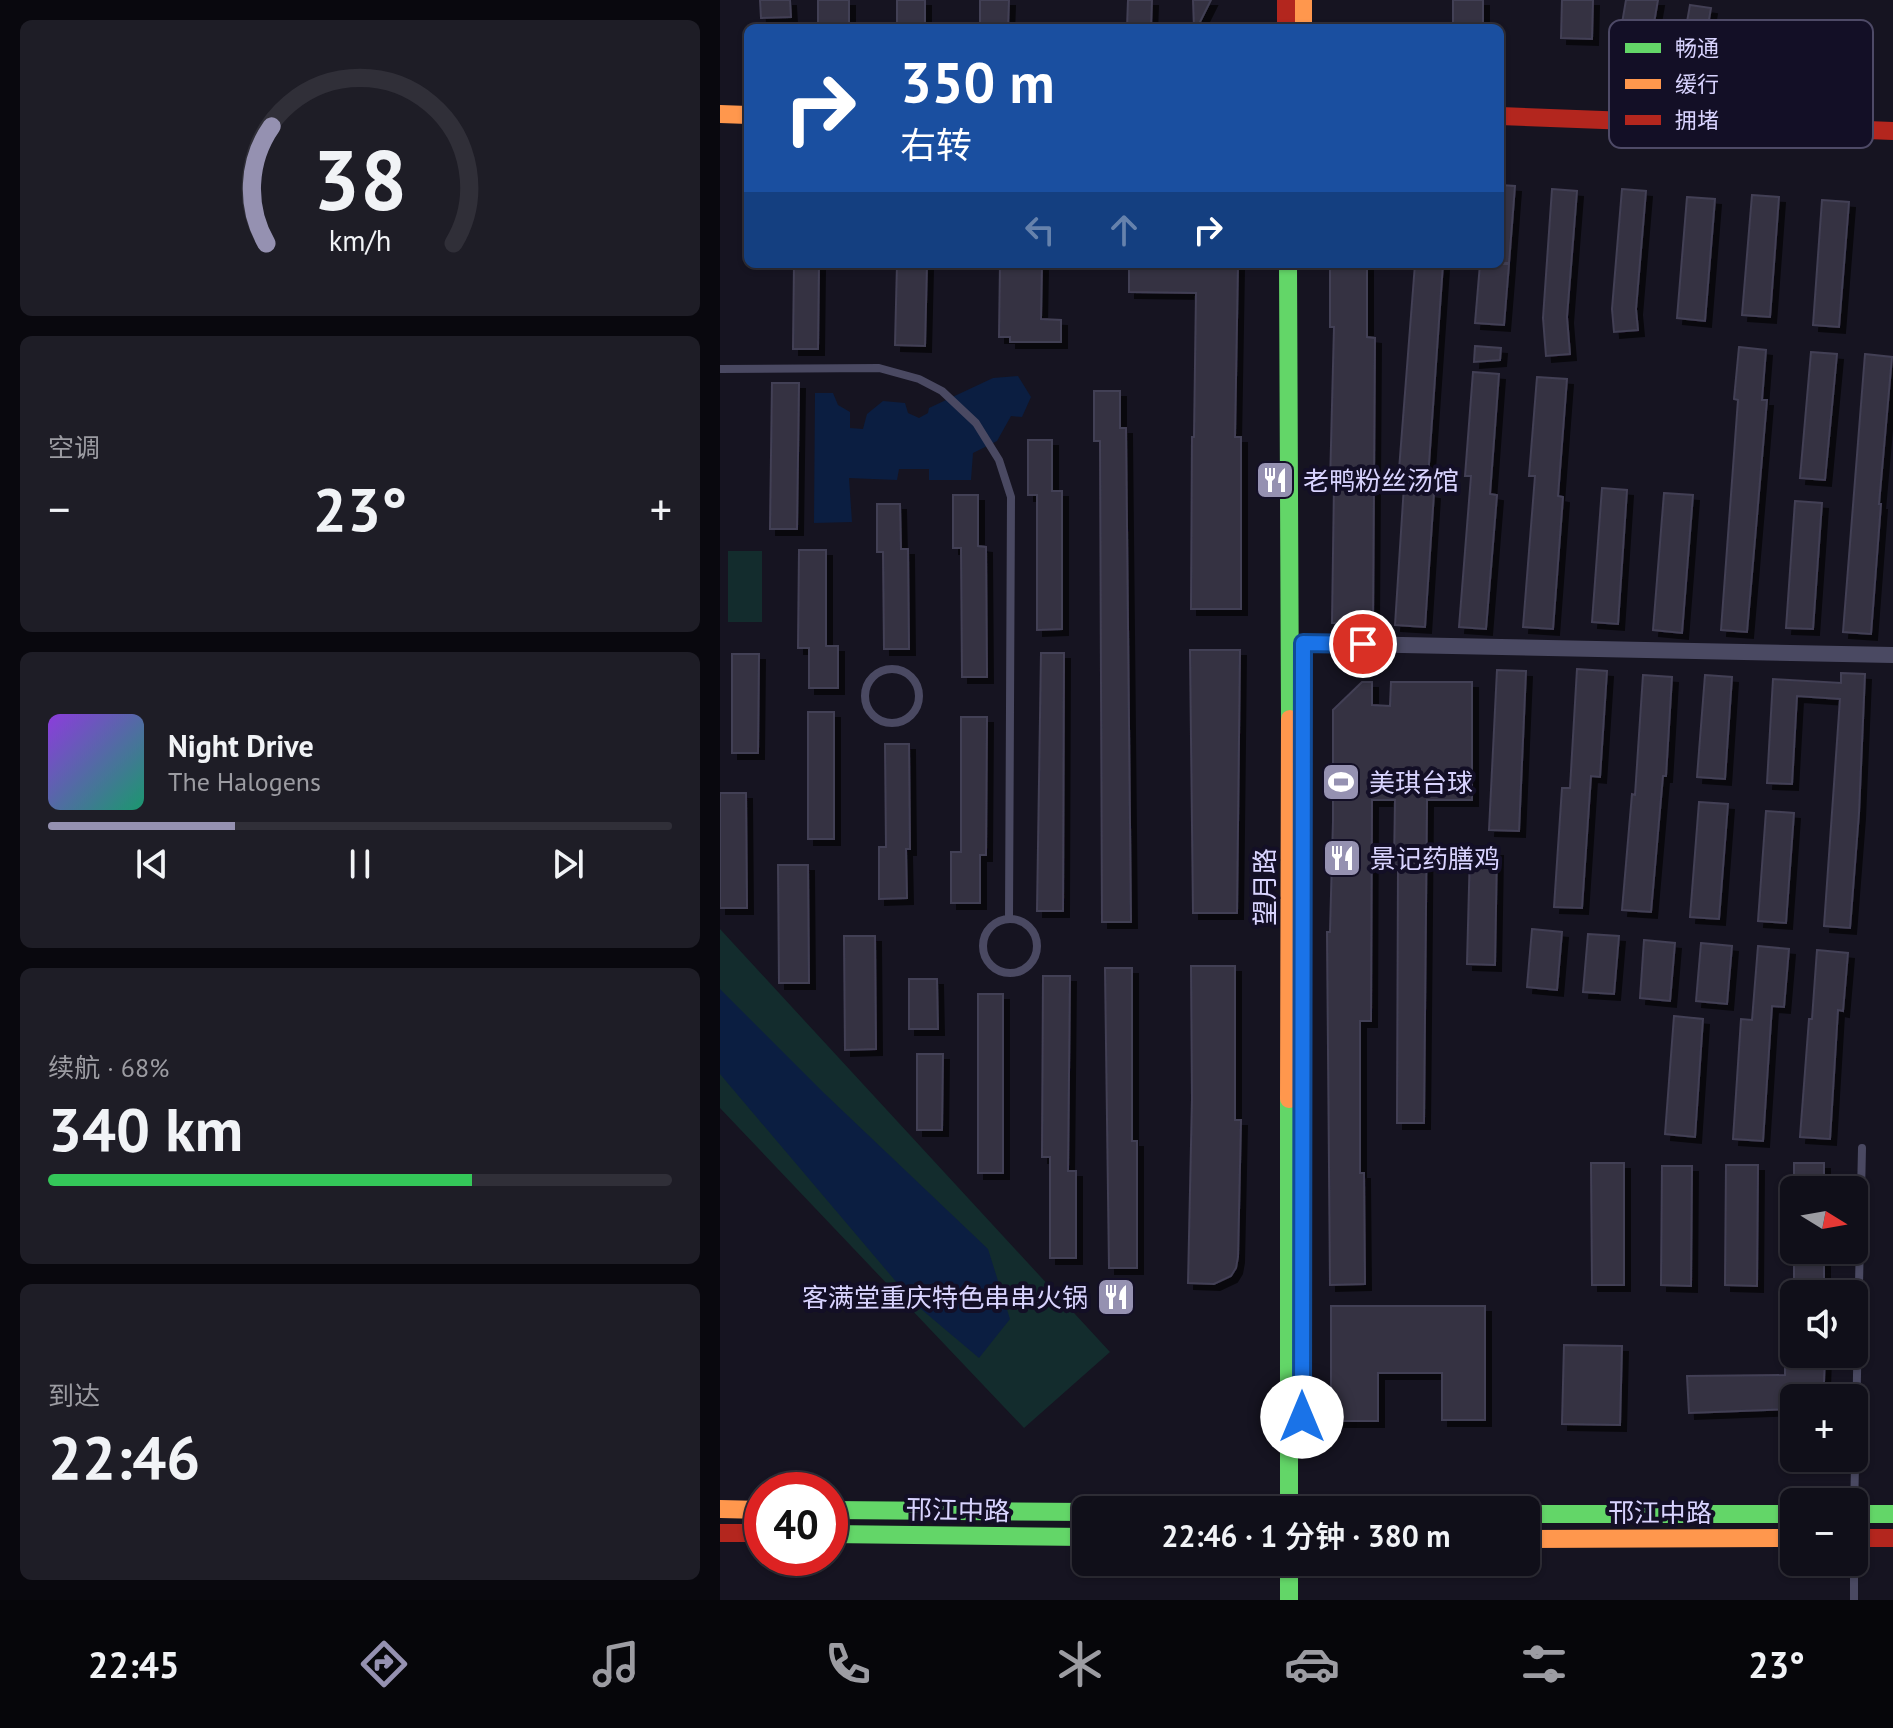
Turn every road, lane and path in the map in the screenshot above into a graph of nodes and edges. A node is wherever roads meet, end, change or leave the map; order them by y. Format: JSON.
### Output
{"nodes":[{"id":1,"x":1286,"y":0,"type":"edge"},
{"id":2,"x":1303,"y":0,"type":"edge"},
{"id":3,"x":1286,"y":24,"type":"edge"},
{"id":4,"x":1303,"y":24,"type":"edge"},
{"id":5,"x":720,"y":101,"type":"edge"},
{"id":6,"x":744,"y":101,"type":"edge"},
{"id":7,"x":720,"y":114,"type":"edge"},
{"id":8,"x":744,"y":115,"type":"edge"},
{"id":9,"x":1504,"y":116,"type":"edge"},
{"id":10,"x":1609,"y":120,"type":"edge"},
{"id":11,"x":1873,"y":130,"type":"edge"},
{"id":12,"x":1893,"y":131,"type":"edge"},
{"id":13,"x":1504,"y":133,"type":"edge"},
{"id":14,"x":1609,"y":136,"type":"edge"},
{"id":15,"x":1873,"y":143,"type":"edge"},
{"id":16,"x":1893,"y":144,"type":"edge"},
{"id":17,"x":1288,"y":268,"type":"edge"},
{"id":18,"x":1303,"y":268,"type":"edge"},
{"id":19,"x":720,"y":369,"type":"edge"},
{"id":20,"x":1303,"y":643,"type":"junction"},
{"id":21,"x":1893,"y":655,"type":"edge"},
{"id":22,"x":869,"y":711,"type":"joint"},
{"id":23,"x":1009,"y":918,"type":"junction"},
{"id":24,"x":1862,"y":1148,"type":"dead end"},
{"id":25,"x":1855,"y":1488,"type":"edge"},
{"id":26,"x":1289,"y":1496,"type":"edge"},
{"id":27,"x":1302,"y":1496,"type":"edge"},
{"id":28,"x":720,"y":1509,"type":"edge"},
{"id":29,"x":744,"y":1510,"type":"edge"},
{"id":30,"x":848,"y":1510,"type":"edge"},
{"id":31,"x":1072,"y":1512,"type":"edge"},
{"id":32,"x":1540,"y":1514,"type":"edge"},
{"id":33,"x":1780,"y":1514,"type":"edge"},
{"id":34,"x":1868,"y":1514,"type":"edge"},
{"id":35,"x":1893,"y":1514,"type":"edge"},
{"id":36,"x":720,"y":1533,"type":"edge"},
{"id":37,"x":744,"y":1533,"type":"edge"},
{"id":38,"x":848,"y":1534,"type":"edge"},
{"id":39,"x":1072,"y":1537,"type":"edge"},
{"id":40,"x":1780,"y":1538,"type":"edge"},
{"id":41,"x":1868,"y":1538,"type":"edge"},
{"id":42,"x":1893,"y":1538,"type":"edge"},
{"id":43,"x":1540,"y":1539,"type":"edge"},
{"id":44,"x":1289,"y":1576,"type":"edge"},
{"id":45,"x":1301,"y":1576,"type":"edge"},
{"id":46,"x":1854,"y":1576,"type":"edge"},
{"id":47,"x":1289,"y":1600,"type":"edge"},
{"id":48,"x":1301,"y":1600,"type":"edge"},
{"id":49,"x":1854,"y":1600,"type":"edge"}],
"edges":[{"from":1,"to":3,"type":"street"},
{"from":2,"to":4,"type":"street"},
{"from":5,"to":6,"type":"street"},
{"from":7,"to":8,"type":"street"},
{"from":9,"to":10,"type":"street"},
{"from":11,"to":12,"type":"street"},
{"from":13,"to":14,"type":"street"},
{"from":15,"to":16,"type":"street"},
{"from":17,"to":26,"type":"street","name":"望月路"},
{"from":18,"to":20,"type":"street","name":"望月路"},
{"from":19,"to":23,"type":"lane"},
{"from":20,"to":21,"type":"street"},
{"from":20,"to":27,"type":"street","name":"望月路"},
{"from":22,"to":22,"type":"lane"},
{"from":23,"to":23,"type":"lane"},
{"from":24,"to":25,"type":"lane"},
{"from":28,"to":29,"type":"street"},
{"from":30,"to":31,"type":"street","name":"邗江中路"},
{"from":32,"to":33,"type":"street","name":"邗江中路"},
{"from":34,"to":35,"type":"street"},
{"from":36,"to":37,"type":"street"},
{"from":38,"to":39,"type":"street","name":"邗江中路"},
{"from":40,"to":43,"type":"street","name":"邗江中路"},
{"from":41,"to":42,"type":"street"},
{"from":44,"to":47,"type":"street"},
{"from":45,"to":48,"type":"street"},
{"from":46,"to":49,"type":"lane"}]}
